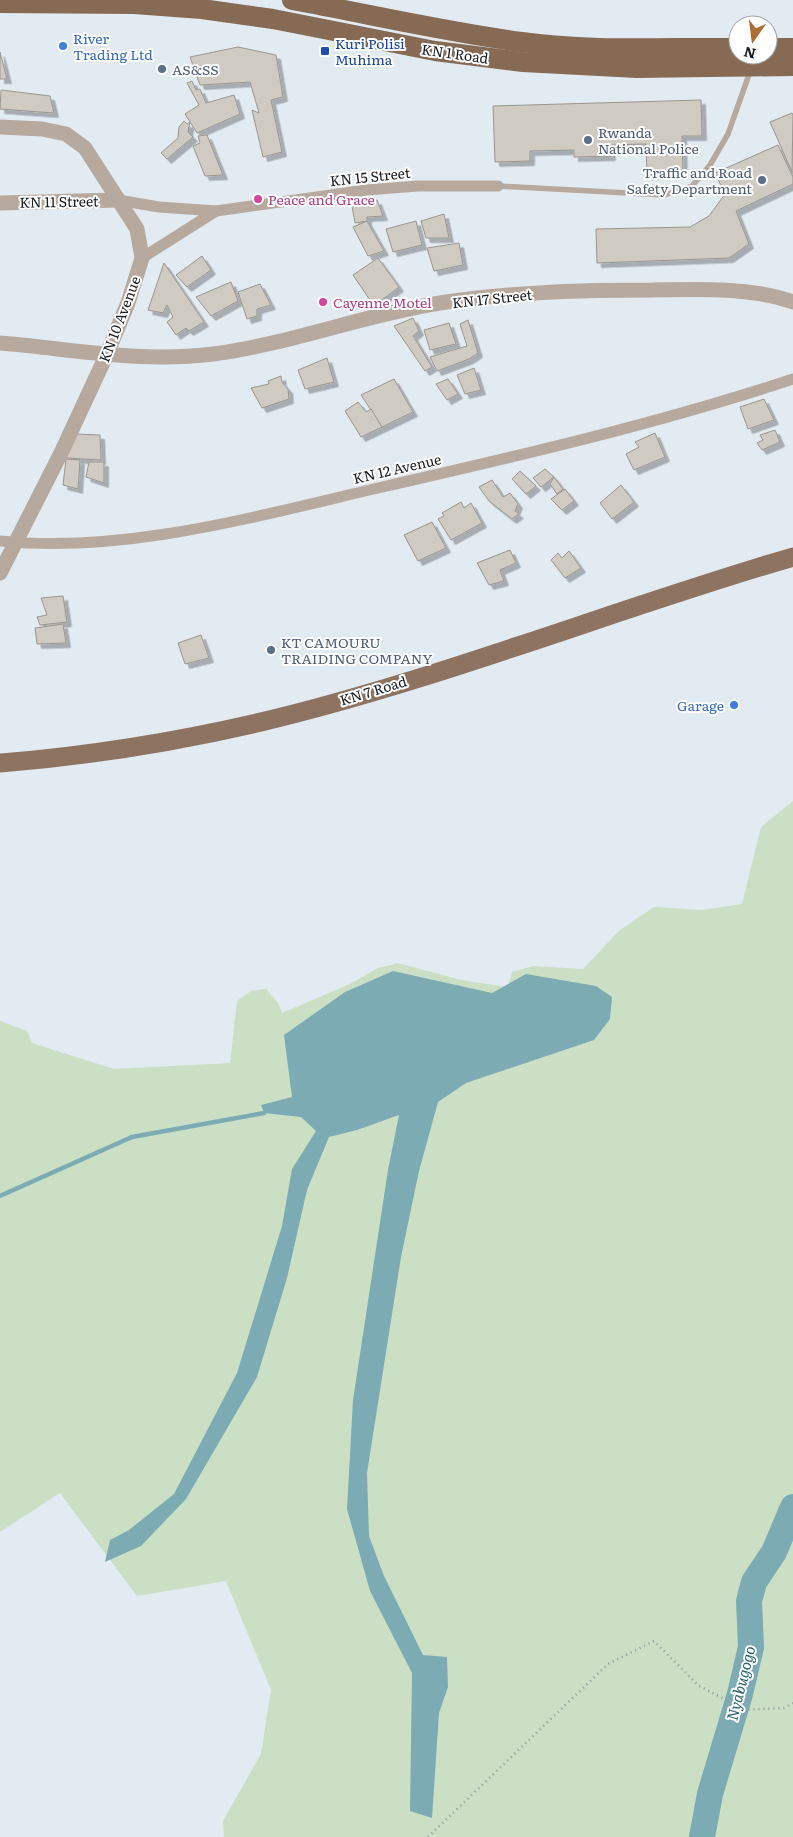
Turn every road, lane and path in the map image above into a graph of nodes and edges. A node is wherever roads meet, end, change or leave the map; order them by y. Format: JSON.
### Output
{"nodes":[{"id":1,"x":292,"y":0,"type":"edge"},
{"id":2,"x":0,"y":3,"type":"edge"},
{"id":3,"x":728,"y":48,"type":"edge"},
{"id":4,"x":778,"y":48,"type":"edge"},
{"id":5,"x":793,"y":48,"type":"edge"},
{"id":6,"x":564,"y":55,"type":"junction"},
{"id":7,"x":728,"y":63,"type":"edge"},
{"id":8,"x":778,"y":64,"type":"edge"},
{"id":9,"x":752,"y":65,"type":"edge"},
{"id":10,"x":793,"y":66,"type":"edge"},
{"id":11,"x":0,"y":127,"type":"edge"},
{"id":12,"x":498,"y":186,"type":"joint"},
{"id":13,"x":118,"y":200,"type":"junction"},
{"id":14,"x":0,"y":203,"type":"edge"},
{"id":15,"x":216,"y":211,"type":"junction"},
{"id":16,"x":142,"y":258,"type":"junction"},
{"id":17,"x":793,"y":302,"type":"edge"},
{"id":18,"x":0,"y":343,"type":"edge"},
{"id":19,"x":106,"y":356,"type":"junction"},
{"id":20,"x":793,"y":378,"type":"edge"},
{"id":21,"x":0,"y":540,"type":"edge"},
{"id":22,"x":16,"y":542,"type":"junction"},
{"id":23,"x":793,"y":558,"type":"edge"},
{"id":24,"x":0,"y":572,"type":"edge"},
{"id":25,"x":0,"y":763,"type":"edge"},
{"id":26,"x":793,"y":1703,"type":"edge"},
{"id":27,"x":428,"y":1837,"type":"edge"}],
"edges":[{"from":1,"to":6,"type":"highway","name":"KN 1 Road"},
{"from":2,"to":6,"type":"highway","name":"KN 1 Road"},
{"from":3,"to":6,"type":"highway","name":"KN 1 Road"},
{"from":4,"to":5,"type":"highway"},
{"from":6,"to":7,"type":"highway","name":"KN 1 Road"},
{"from":8,"to":10,"type":"highway","name":"KN 1 Road"},
{"from":9,"to":12,"type":"lane"},
{"from":11,"to":13,"type":"street","name":"KN 10 Avenue"},
{"from":12,"to":15,"type":"street","name":"KN 15 Street"},
{"from":13,"to":14,"type":"street","name":"KN 11 Street"},
{"from":13,"to":15,"type":"street","name":"KN 15 Street"},
{"from":13,"to":16,"type":"street","name":"KN 10 Avenue"},
{"from":15,"to":16,"type":"street","name":"KN 15 Street"},
{"from":16,"to":19,"type":"street","name":"KN 10 Avenue"},
{"from":17,"to":19,"type":"street","name":"KN 17 Street"},
{"from":18,"to":19,"type":"street","name":"KN 17 Street"},
{"from":19,"to":22,"type":"street","name":"KN 10 Avenue"},
{"from":20,"to":22,"type":"street","name":"KN 12 Avenue"},
{"from":21,"to":22,"type":"street","name":"KN 12 Avenue"},
{"from":22,"to":24,"type":"street","name":"KN 10 Avenue"},
{"from":23,"to":25,"type":"main road","name":"KN 7 Road"},
{"from":26,"to":27,"type":"path"}]}
